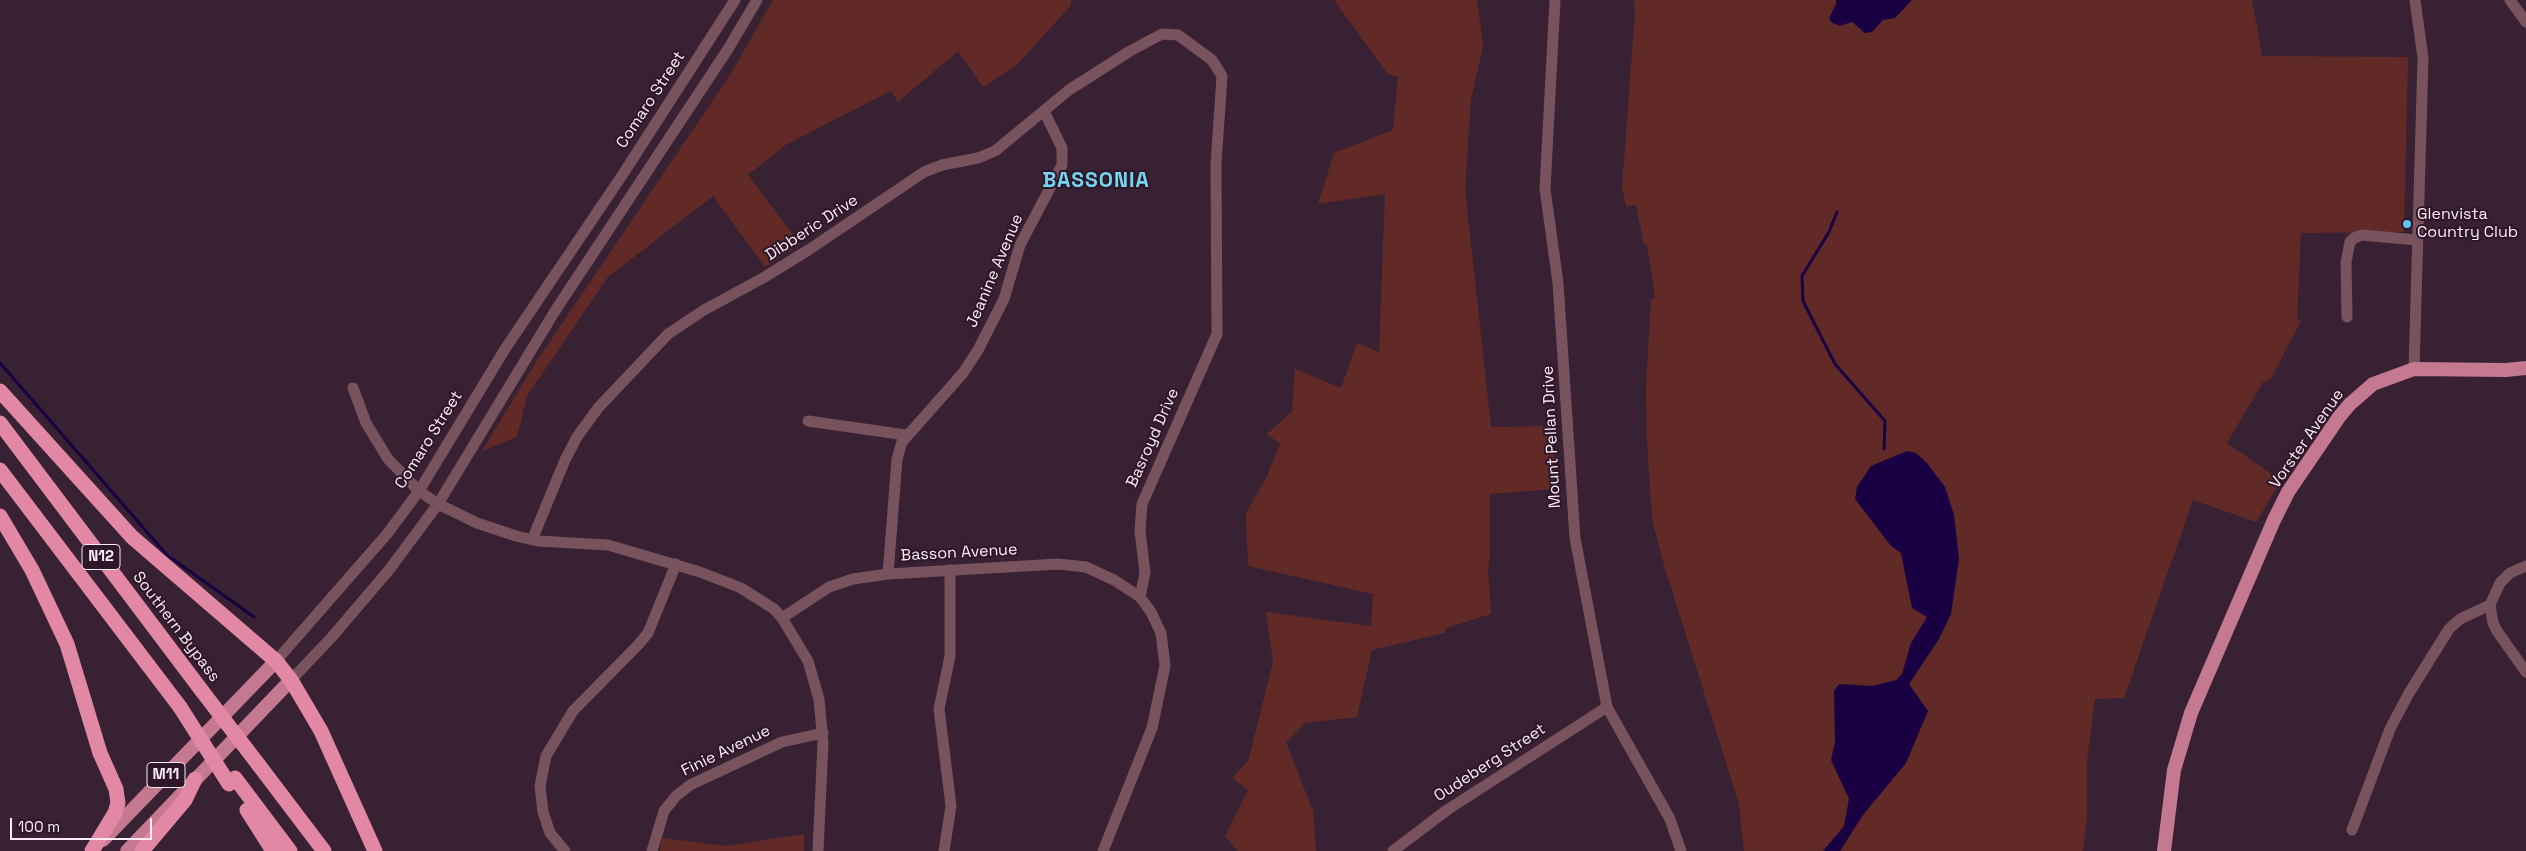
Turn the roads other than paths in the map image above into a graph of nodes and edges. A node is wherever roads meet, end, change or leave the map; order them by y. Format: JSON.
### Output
{"nodes":[{"id":1,"x":735,"y":0,"type":"edge"},
{"id":2,"x":757,"y":0,"type":"edge"},
{"id":3,"x":1554,"y":0,"type":"edge"},
{"id":4,"x":2415,"y":0,"type":"edge"},
{"id":5,"x":2510,"y":0,"type":"edge"},
{"id":6,"x":2526,"y":22,"type":"edge"},
{"id":7,"x":1186,"y":40,"type":"joint"},
{"id":8,"x":1044,"y":111,"type":"junction"},
{"id":9,"x":2417,"y":240,"type":"junction"},
{"id":10,"x":2347,"y":317,"type":"dead end"},
{"id":11,"x":2526,"y":368,"type":"edge"},
{"id":12,"x":2414,"y":369,"type":"junction"},
{"id":13,"x":353,"y":388,"type":"dead end"},
{"id":14,"x":0,"y":391,"type":"edge"},
{"id":15,"x":808,"y":421,"type":"dead end"},
{"id":16,"x":0,"y":423,"type":"edge"},
{"id":17,"x":906,"y":435,"type":"junction"},
{"id":18,"x":0,"y":470,"type":"edge"},
{"id":19,"x":419,"y":491,"type":"junction"},
{"id":20,"x":438,"y":504,"type":"junction"},
{"id":21,"x":0,"y":516,"type":"edge"},
{"id":22,"x":532,"y":540,"type":"junction"},
{"id":23,"x":676,"y":564,"type":"junction"},
{"id":24,"x":2526,"y":566,"type":"edge"},
{"id":25,"x":950,"y":570,"type":"junction"},
{"id":26,"x":888,"y":574,"type":"junction"},
{"id":27,"x":1140,"y":598,"type":"junction"},
{"id":28,"x":2490,"y":605,"type":"junction"},
{"id":29,"x":782,"y":618,"type":"junction"},
{"id":30,"x":276,"y":661,"type":"junction"},
{"id":31,"x":2526,"y":672,"type":"edge"},
{"id":32,"x":291,"y":680,"type":"junction"},
{"id":33,"x":1607,"y":707,"type":"junction"},
{"id":34,"x":823,"y":733,"type":"junction"},
{"id":35,"x":195,"y":779,"type":"junction"},
{"id":36,"x":232,"y":781,"type":"junction"},
{"id":37,"x":2352,"y":830,"type":"dead end"},
{"id":38,"x":92,"y":851,"type":"edge"},
{"id":39,"x":127,"y":851,"type":"edge"},
{"id":40,"x":142,"y":851,"type":"edge"},
{"id":41,"x":273,"y":851,"type":"edge"},
{"id":42,"x":290,"y":851,"type":"edge"},
{"id":43,"x":324,"y":851,"type":"edge"},
{"id":44,"x":375,"y":851,"type":"edge"},
{"id":45,"x":564,"y":851,"type":"edge"},
{"id":46,"x":652,"y":851,"type":"edge"},
{"id":47,"x":818,"y":851,"type":"edge"},
{"id":48,"x":944,"y":851,"type":"edge"},
{"id":49,"x":1103,"y":851,"type":"edge"},
{"id":50,"x":1393,"y":851,"type":"edge"},
{"id":51,"x":1681,"y":851,"type":"edge"},
{"id":52,"x":2164,"y":851,"type":"edge"}],
"edges":[{"from":1,"to":19,"type":"street","name":"Comaro Street","number":"M11"},
{"from":2,"to":20,"type":"street","number":"M11"},
{"from":3,"to":33,"type":"street","name":"Mount Pellan Drive"},
{"from":4,"to":9,"type":"street"},
{"from":5,"to":6,"type":"street"},
{"from":7,"to":8,"type":"street","name":"Dibberic Drive"},
{"from":7,"to":27,"type":"street","name":"Basroyd Drive"},
{"from":8,"to":17,"type":"street","name":"Jeanine Avenue"},
{"from":8,"to":22,"type":"street","name":"Dibberic Drive"},
{"from":9,"to":10,"type":"street"},
{"from":9,"to":12,"type":"street"},
{"from":11,"to":12,"type":"main road"},
{"from":12,"to":52,"type":"main road","name":"Vorster Avenue"},
{"from":13,"to":19,"type":"street"},
{"from":14,"to":30,"type":"highway"},
{"from":15,"to":17,"type":"street"},
{"from":16,"to":43,"type":"highway","name":"Southern Bypass","number":"N12","bridge":true},
{"from":17,"to":26,"type":"street","name":"Jeanine Avenue"},
{"from":18,"to":36,"type":"highway","number":"N12","bridge":true},
{"from":19,"to":20,"type":"street"},
{"from":19,"to":30,"type":"street","name":"Comaro Street","number":"M11"},
{"from":20,"to":22,"type":"street"},
{"from":20,"to":32,"type":"street","number":"M11"},
{"from":21,"to":38,"type":"highway"},
{"from":22,"to":23,"type":"street"},
{"from":23,"to":29,"type":"street"},
{"from":23,"to":45,"type":"street"},
{"from":24,"to":28,"type":"street"},
{"from":25,"to":26,"type":"street","name":"Basson Avenue"},
{"from":25,"to":27,"type":"street","name":"Basson Avenue"},
{"from":25,"to":48,"type":"street"},
{"from":26,"to":29,"type":"street","name":"Basson Avenue"},
{"from":27,"to":49,"type":"street"},
{"from":28,"to":31,"type":"street"},
{"from":28,"to":37,"type":"street"},
{"from":29,"to":34,"type":"street"},
{"from":30,"to":32,"type":"highway"},
{"from":30,"to":38,"type":"main road","name":"Comaro Street","number":"M11"},
{"from":32,"to":35,"type":"main road","number":"M11"},
{"from":32,"to":44,"type":"highway"},
{"from":33,"to":50,"type":"street","name":"Oudeberg Street"},
{"from":33,"to":51,"type":"street","name":"Mount Pellan Drive"},
{"from":34,"to":46,"type":"street","name":"Finie Avenue"},
{"from":34,"to":47,"type":"street"},
{"from":35,"to":39,"type":"main road","number":"M11"},
{"from":35,"to":40,"type":"highway"},
{"from":36,"to":41,"type":"highway"},
{"from":36,"to":42,"type":"highway","number":"N12"}]}
